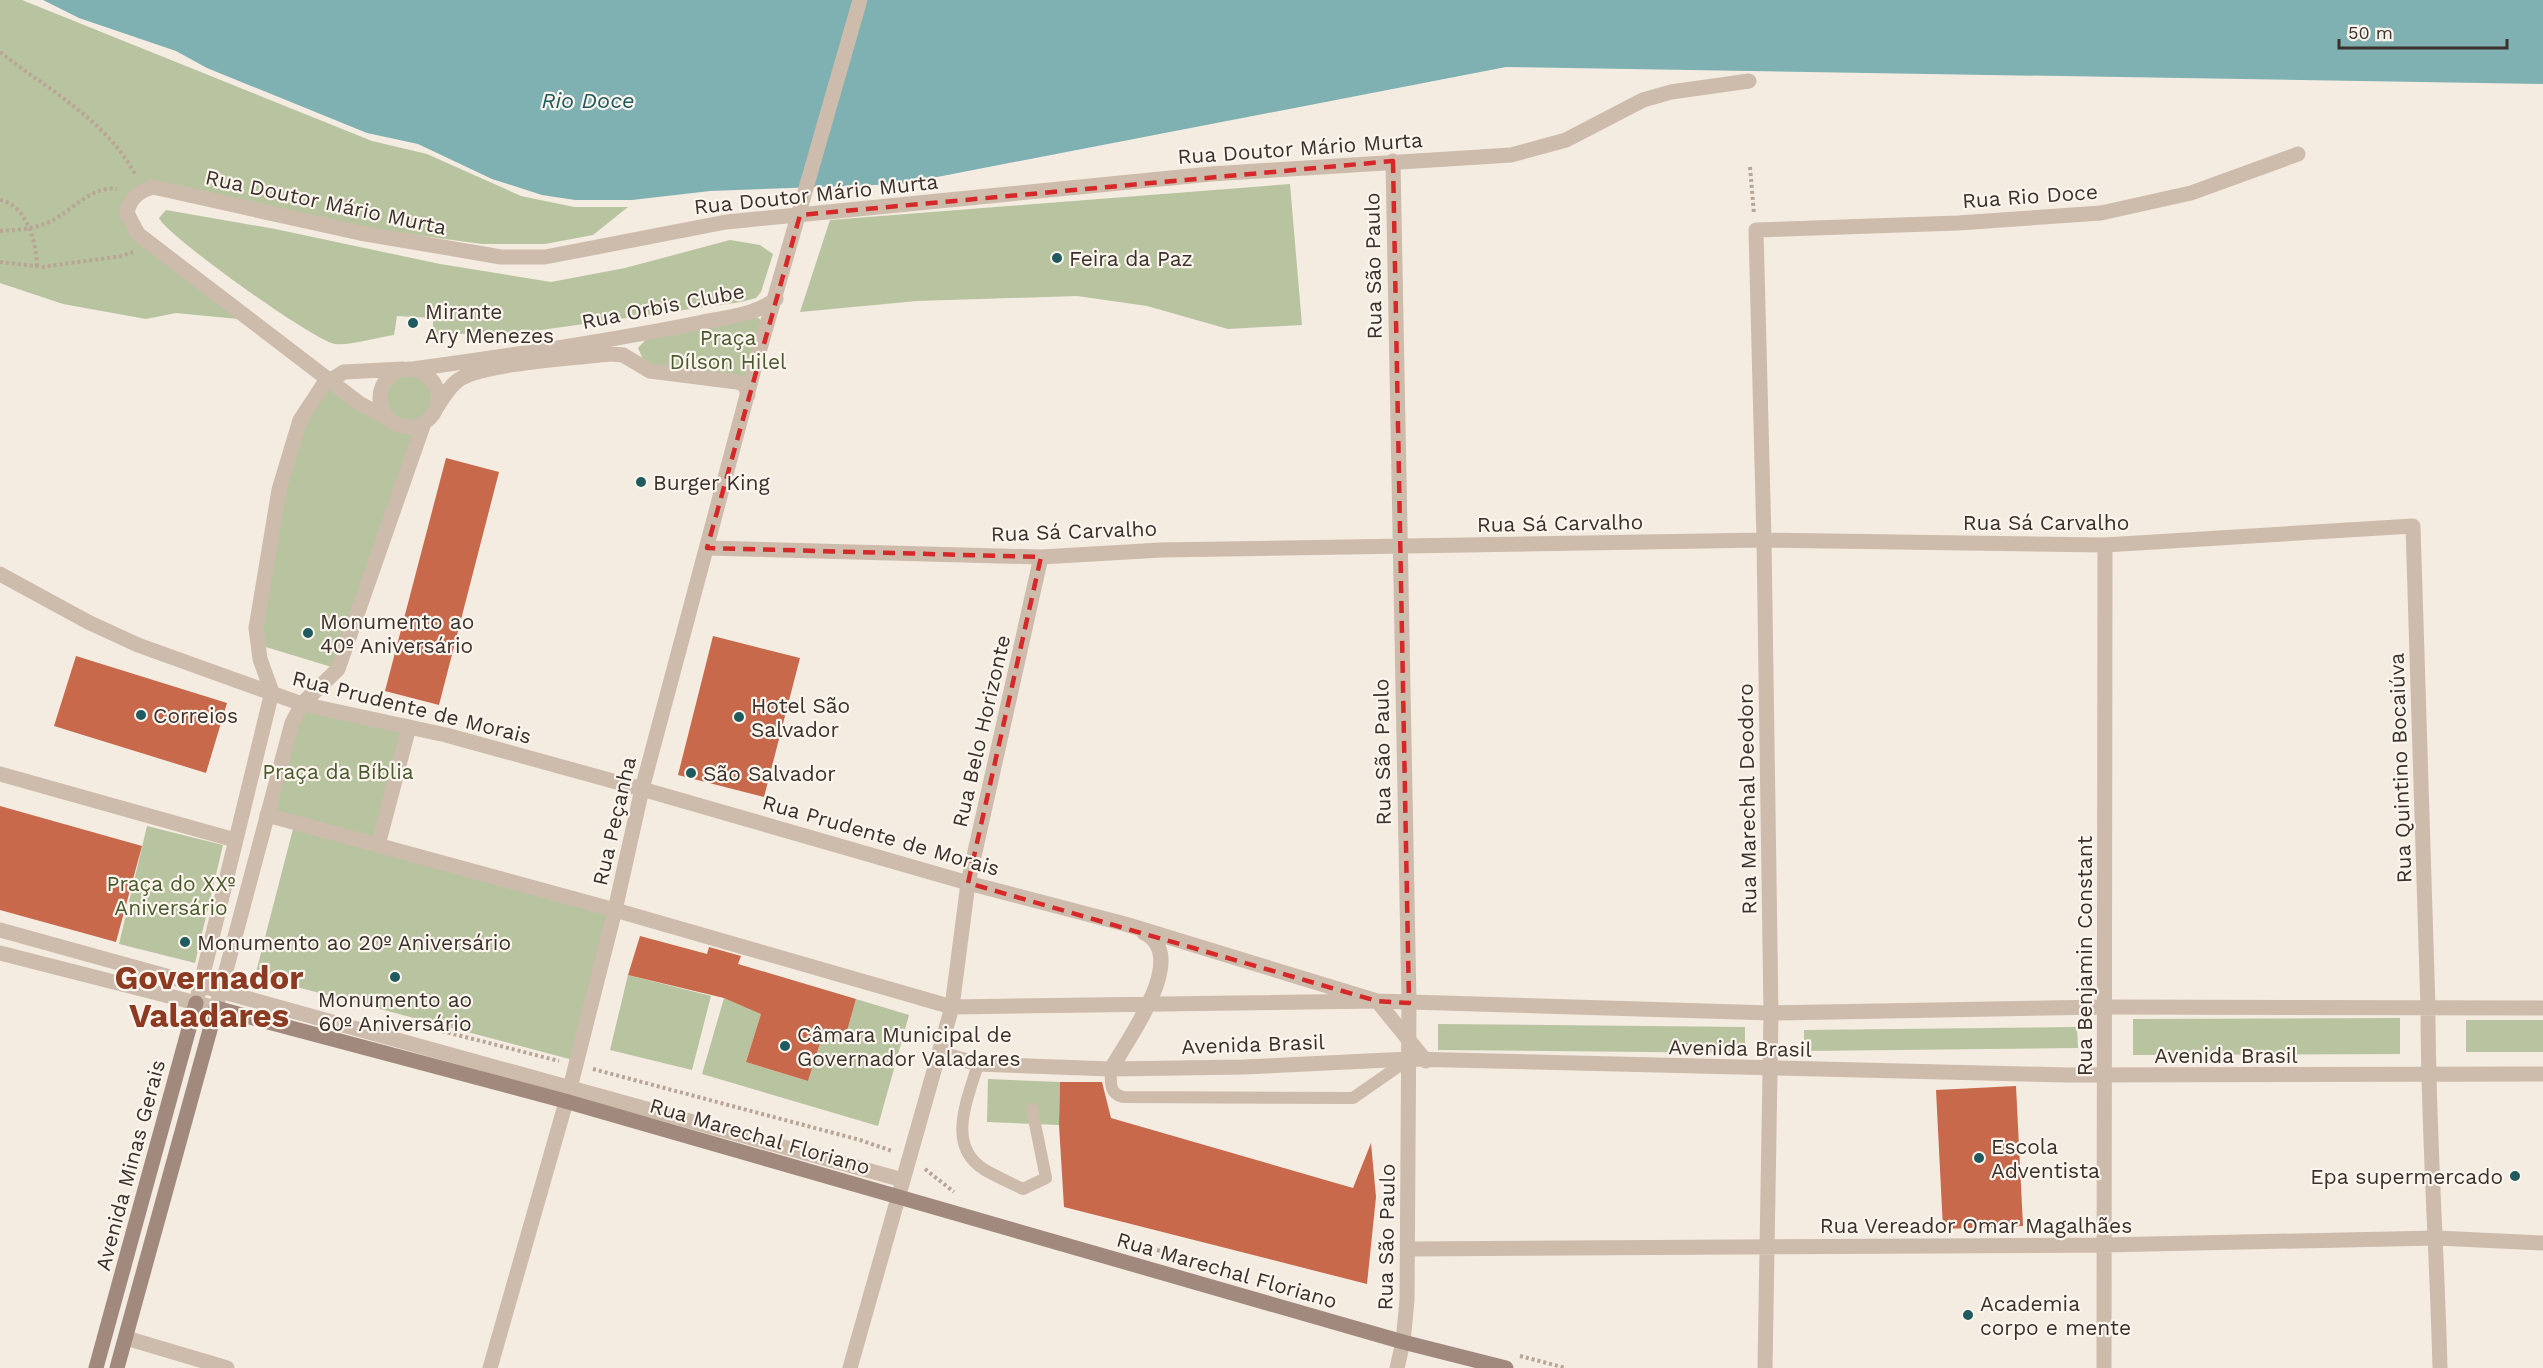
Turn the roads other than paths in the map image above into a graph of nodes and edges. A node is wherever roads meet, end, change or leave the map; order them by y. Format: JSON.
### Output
{"nodes":[{"id":1,"x":860,"y":0,"type":"edge"},
{"id":2,"x":1749,"y":81,"type":"dead end"},
{"id":3,"x":2298,"y":154,"type":"dead end"},
{"id":4,"x":1393,"y":161,"type":"junction"},
{"id":5,"x":1756,"y":230,"type":"joint"},
{"id":6,"x":778,"y":291,"type":"junction"},
{"id":7,"x":749,"y":313,"type":"junction"},
{"id":8,"x":767,"y":326,"type":"junction"},
{"id":9,"x":647,"y":333,"type":"junction"},
{"id":10,"x":303,"y":359,"type":"junction"},
{"id":11,"x":408,"y":369,"type":"junction"},
{"id":12,"x":654,"y":372,"type":"junction"},
{"id":13,"x":753,"y":373,"type":"junction"},
{"id":14,"x":330,"y":380,"type":"junction"},
{"id":15,"x":737,"y":382,"type":"junction"},
{"id":16,"x":748,"y":395,"type":"junction"},
{"id":17,"x":313,"y":397,"type":"junction"},
{"id":18,"x":437,"y":407,"type":"junction"},
{"id":19,"x":387,"y":418,"type":"junction"},
{"id":20,"x":424,"y":423,"type":"junction"},
{"id":21,"x":2413,"y":526,"type":"joint"},
{"id":22,"x":1764,"y":540,"type":"junction"},
{"id":23,"x":2105,"y":545,"type":"junction"},
{"id":24,"x":1399,"y":547,"type":"junction"},
{"id":25,"x":707,"y":548,"type":"junction"},
{"id":26,"x":1041,"y":557,"type":"junction"},
{"id":27,"x":0,"y":573,"type":"edge"},
{"id":28,"x":272,"y":692,"type":"junction"},
{"id":29,"x":302,"y":704,"type":"junction"},
{"id":30,"x":409,"y":727,"type":"junction"},
{"id":31,"x":0,"y":774,"type":"edge"},
{"id":32,"x":642,"y":789,"type":"junction"},
{"id":33,"x":267,"y":815,"type":"junction"},
{"id":34,"x":235,"y":840,"type":"junction"},
{"id":35,"x":378,"y":845,"type":"junction"},
{"id":36,"x":968,"y":883,"type":"junction"},
{"id":37,"x":615,"y":910,"type":"junction"},
{"id":38,"x":1125,"y":924,"type":"junction"},
{"id":39,"x":0,"y":930,"type":"edge"},
{"id":40,"x":0,"y":953,"type":"edge"},
{"id":41,"x":200,"y":986,"type":"junction"},
{"id":42,"x":220,"y":991,"type":"junction"},
{"id":43,"x":1377,"y":1001,"type":"junction"},
{"id":44,"x":195,"y":1003,"type":"junction"},
{"id":45,"x":1409,"y":1003,"type":"junction"},
{"id":46,"x":1147,"y":1006,"type":"junction"},
{"id":47,"x":952,"y":1007,"type":"junction"},
{"id":48,"x":2105,"y":1007,"type":"junction"},
{"id":49,"x":216,"y":1008,"type":"junction"},
{"id":50,"x":2428,"y":1008,"type":"junction"},
{"id":51,"x":2543,"y":1008,"type":"edge"},
{"id":52,"x":1771,"y":1012,"type":"junction"},
{"id":53,"x":1409,"y":1042,"type":"junction"},
{"id":54,"x":939,"y":1053,"type":"junction"},
{"id":55,"x":1409,"y":1059,"type":"junction"},
{"id":56,"x":1426,"y":1061,"type":"junction"},
{"id":57,"x":978,"y":1064,"type":"junction"},
{"id":58,"x":1111,"y":1069,"type":"junction"},
{"id":59,"x":1771,"y":1070,"type":"junction"},
{"id":60,"x":2543,"y":1074,"type":"edge"},
{"id":61,"x":2104,"y":1076,"type":"junction"},
{"id":62,"x":2428,"y":1076,"type":"junction"},
{"id":63,"x":567,"y":1094,"type":"junction"},
{"id":64,"x":1032,"y":1109,"type":"dead end"},
{"id":65,"x":903,"y":1180,"type":"junction"},
{"id":66,"x":898,"y":1197,"type":"junction"},
{"id":67,"x":2437,"y":1238,"type":"junction"},
{"id":68,"x":2543,"y":1243,"type":"edge"},
{"id":69,"x":2103,"y":1245,"type":"junction"},
{"id":70,"x":1765,"y":1248,"type":"junction"},
{"id":71,"x":1409,"y":1249,"type":"junction"},
{"id":72,"x":126,"y":1338,"type":"junction"},
{"id":73,"x":1403,"y":1342,"type":"junction"},
{"id":74,"x":96,"y":1368,"type":"edge"},
{"id":75,"x":117,"y":1368,"type":"edge"},
{"id":76,"x":227,"y":1368,"type":"edge"},
{"id":77,"x":490,"y":1368,"type":"edge"},
{"id":78,"x":850,"y":1368,"type":"edge"},
{"id":79,"x":1397,"y":1368,"type":"edge"},
{"id":80,"x":1506,"y":1368,"type":"edge"},
{"id":81,"x":1765,"y":1368,"type":"edge"},
{"id":82,"x":2104,"y":1368,"type":"edge"},
{"id":83,"x":2440,"y":1368,"type":"edge"}],
"edges":[{"from":1,"to":6,"type":"street","name":"Rua Peçanha"},
{"from":2,"to":4,"type":"street","name":"Rua Doutor Mário Murta"},
{"from":3,"to":5,"type":"street","name":"Rua Rio Doce"},
{"from":4,"to":10,"type":"street","name":"Rua Doutor Mário Murta"},
{"from":4,"to":24,"type":"street","name":"Rua São Paulo"},
{"from":5,"to":22,"type":"street","name":"Rua Marechal Deodoro"},
{"from":6,"to":7,"type":"street","name":"Rua Orbis Clube"},
{"from":6,"to":8,"type":"street","name":"Rua Peçanha"},
{"from":7,"to":8,"type":"street"},
{"from":7,"to":9,"type":"street","name":"Rua Orbis Clube"},
{"from":8,"to":13,"type":"street","name":"Rua Peçanha"},
{"from":9,"to":11,"type":"street","name":"Rua Orbis Clube"},
{"from":9,"to":12,"type":"street"},
{"from":10,"to":14,"type":"street"},
{"from":10,"to":17,"type":"street"},
{"from":11,"to":14,"type":"street","name":"Rua Orbis Clube"},
{"from":11,"to":18,"type":"street"},
{"from":11,"to":19,"type":"street"},
{"from":12,"to":15,"type":"street","name":"Rua Orbis Clube"},
{"from":12,"to":18,"type":"street","name":"Rua Orbis Clube"},
{"from":13,"to":15,"type":"street"},
{"from":13,"to":16,"type":"street","name":"Rua Peçanha"},
{"from":14,"to":17,"type":"street"},
{"from":14,"to":19,"type":"street"},
{"from":15,"to":16,"type":"street"},
{"from":16,"to":25,"type":"street","name":"Rua Peçanha"},
{"from":17,"to":28,"type":"street"},
{"from":18,"to":20,"type":"street"},
{"from":19,"to":20,"type":"street"},
{"from":20,"to":29,"type":"street"},
{"from":21,"to":23,"type":"street","name":"Rua Sá Carvalho"},
{"from":21,"to":50,"type":"street","name":"Rua Quintino Bocaiúva"},
{"from":22,"to":23,"type":"street","name":"Rua Sá Carvalho"},
{"from":22,"to":24,"type":"street","name":"Rua Sá Carvalho"},
{"from":22,"to":52,"type":"street","name":"Rua Marechal Deodoro"},
{"from":23,"to":48,"type":"street","name":"Rua Benjamin Constant"},
{"from":24,"to":26,"type":"street","name":"Rua Sá Carvalho"},
{"from":24,"to":45,"type":"street","name":"Rua São Paulo"},
{"from":25,"to":26,"type":"street","name":"Rua Sá Carvalho"},
{"from":25,"to":32,"type":"street","name":"Rua Peçanha"},
{"from":26,"to":36,"type":"street","name":"Rua Belo Horizonte"},
{"from":27,"to":28,"type":"street","name":"Rua Prudente de Morais"},
{"from":28,"to":29,"type":"street","name":"Rua Prudente de Morais"},
{"from":28,"to":34,"type":"street","name":"Avenida Minas Gerais"},
{"from":29,"to":30,"type":"street","name":"Rua Prudente de Morais"},
{"from":29,"to":33,"type":"street","name":"Avenida Minas Gerais"},
{"from":30,"to":32,"type":"street","name":"Rua Prudente de Morais"},
{"from":30,"to":35,"type":"street"},
{"from":31,"to":34,"type":"street"},
{"from":32,"to":36,"type":"street","name":"Rua Prudente de Morais"},
{"from":32,"to":37,"type":"street","name":"Rua Peçanha"},
{"from":33,"to":35,"type":"street"},
{"from":33,"to":42,"type":"street","name":"Avenida Minas Gerais"},
{"from":34,"to":41,"type":"street","name":"Avenida Minas Gerais"},
{"from":35,"to":37,"type":"street"},
{"from":36,"to":38,"type":"street","name":"Rua Prudente de Morais"},
{"from":36,"to":47,"type":"street","name":"Rua Belo Horizonte"},
{"from":37,"to":47,"type":"street"},
{"from":37,"to":63,"type":"street","name":"Rua Peçanha"},
{"from":38,"to":43,"type":"street","name":"Rua Prudente de Morais"},
{"from":38,"to":46,"type":"street"},
{"from":39,"to":41,"type":"street","name":"Rua Marechal Floriano"},
{"from":40,"to":44,"type":"street","name":"Rua Marechal Floriano"},
{"from":41,"to":42,"type":"street","name":"Rua Marechal Floriano"},
{"from":41,"to":44,"type":"street","name":"Avenida Minas Gerais"},
{"from":42,"to":49,"type":"street","name":"Avenida Minas Gerais"},
{"from":42,"to":63,"type":"street","name":"Rua Marechal Floriano"},
{"from":43,"to":45,"type":"street"},
{"from":43,"to":46,"type":"street"},
{"from":43,"to":53,"type":"street"},
{"from":44,"to":49,"type":"street","name":"Rua Marechal Floriano"},
{"from":44,"to":74,"type":"main road","name":"Avenida Minas Gerais"},
{"from":45,"to":52,"type":"street"},
{"from":45,"to":53,"type":"street","name":"Rua São Paulo"},
{"from":46,"to":47,"type":"street"},
{"from":46,"to":58,"type":"street"},
{"from":47,"to":54,"type":"street","name":"Rua Belo Horizonte"},
{"from":48,"to":50,"type":"street"},
{"from":48,"to":52,"type":"street"},
{"from":48,"to":61,"type":"street","name":"Rua Benjamin Constant"},
{"from":49,"to":63,"type":"main road","name":"Rua Marechal Floriano"},
{"from":49,"to":72,"type":"main road","name":"Avenida Minas Gerais"},
{"from":50,"to":51,"type":"street"},
{"from":50,"to":62,"type":"street","name":"Rua Quintino Bocaiúva"},
{"from":52,"to":59,"type":"street","name":"Rua Marechal Deodoro"},
{"from":53,"to":55,"type":"street","name":"Rua São Paulo"},
{"from":53,"to":56,"type":"street"},
{"from":54,"to":57,"type":"street","name":"Avenida Brasil"},
{"from":54,"to":65,"type":"street","name":"Rua Belo Horizonte"},
{"from":55,"to":56,"type":"street","name":"Avenida Brasil"},
{"from":55,"to":58,"type":"street","name":"Avenida Brasil"},
{"from":55,"to":58,"type":"lane"},
{"from":55,"to":71,"type":"street","name":"Rua São Paulo"},
{"from":56,"to":59,"type":"street","name":"Avenida Brasil"},
{"from":57,"to":58,"type":"street","name":"Avenida Brasil"},
{"from":57,"to":64,"type":"lane"},
{"from":59,"to":61,"type":"street","name":"Avenida Brasil"},
{"from":59,"to":70,"type":"street","name":"Rua Marechal Deodoro"},
{"from":60,"to":62,"type":"street","name":"Avenida Brasil"},
{"from":61,"to":62,"type":"street","name":"Avenida Brasil"},
{"from":61,"to":69,"type":"street","name":"Rua Benjamin Constant"},
{"from":62,"to":67,"type":"street"},
{"from":63,"to":65,"type":"street","name":"Rua Marechal Floriano"},
{"from":63,"to":66,"type":"main road","name":"Rua Marechal Floriano"},
{"from":63,"to":77,"type":"street","name":"Rua Peçanha"},
{"from":65,"to":66,"type":"street","name":"Rua Belo Horizonte"},
{"from":66,"to":73,"type":"main road","name":"Rua Marechal Floriano"},
{"from":66,"to":78,"type":"street","name":"Rua Belo Horizonte"},
{"from":67,"to":68,"type":"street","name":"Rua Vereador Omar Magalhães"},
{"from":67,"to":69,"type":"street","name":"Rua Vereador Omar Magalhães"},
{"from":67,"to":83,"type":"street"},
{"from":69,"to":70,"type":"street","name":"Rua Vereador Omar Magalhães"},
{"from":69,"to":82,"type":"street","name":"Rua Benjamin Constant"},
{"from":70,"to":71,"type":"street","name":"Rua Vereador Omar Magalhães"},
{"from":70,"to":81,"type":"street","name":"Rua Marechal Deodoro"},
{"from":71,"to":73,"type":"street","name":"Rua São Paulo"},
{"from":72,"to":75,"type":"main road","name":"Avenida Minas Gerais"},
{"from":72,"to":76,"type":"street"},
{"from":73,"to":79,"type":"street","name":"Rua São Paulo"},
{"from":73,"to":80,"type":"main road","name":"Rua Marechal Floriano"}]}
